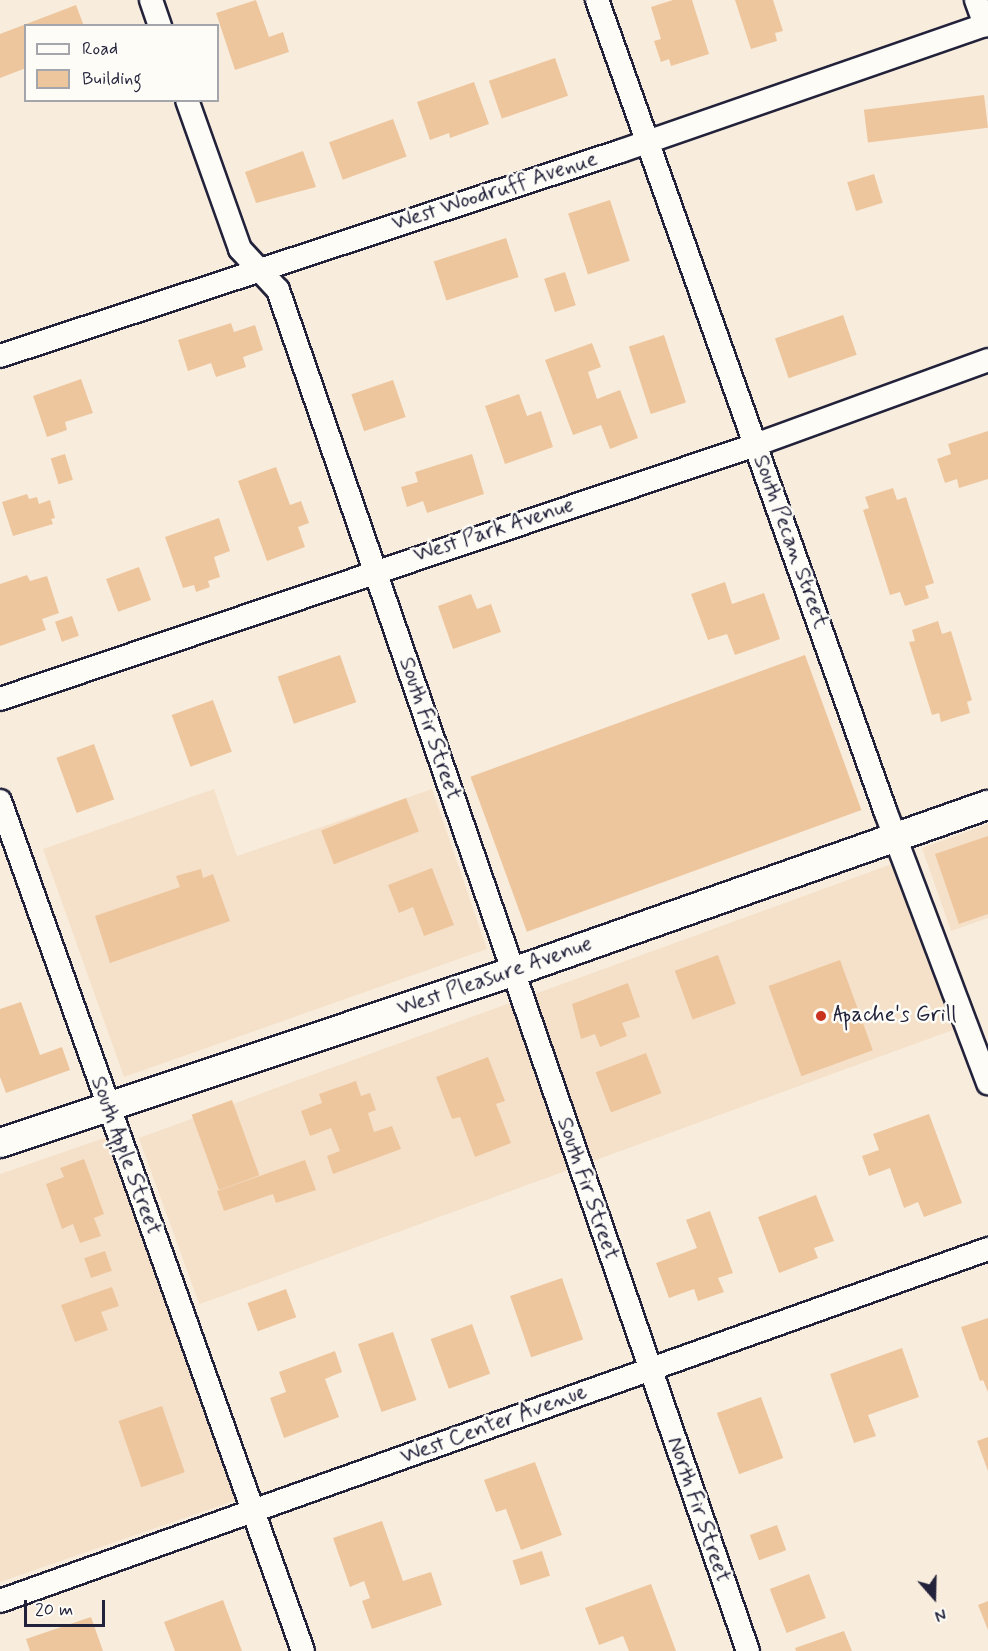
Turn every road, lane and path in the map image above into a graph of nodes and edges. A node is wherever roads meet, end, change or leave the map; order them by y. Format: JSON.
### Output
{"nodes":[{"id":1,"x":151,"y":0,"type":"edge"},
{"id":2,"x":597,"y":0,"type":"edge"},
{"id":3,"x":976,"y":0,"type":"edge"},
{"id":4,"x":159,"y":24,"type":"edge"},
{"id":5,"x":986,"y":24,"type":"edge"},
{"id":6,"x":188,"y":102,"type":"edge"},
{"id":7,"x":647,"y":142,"type":"junction"},
{"id":8,"x":260,"y":270,"type":"junction"},
{"id":9,"x":0,"y":356,"type":"edge"},
{"id":10,"x":988,"y":360,"type":"edge"},
{"id":11,"x":755,"y":445,"type":"junction"},
{"id":12,"x":375,"y":570,"type":"junction"},
{"id":13,"x":0,"y":699,"type":"edge"},
{"id":14,"x":0,"y":801,"type":"edge"},
{"id":15,"x":988,"y":805,"type":"edge"},
{"id":16,"x":895,"y":837,"type":"junction"},
{"id":17,"x":512,"y":971,"type":"junction"},
{"id":18,"x":988,"y":1083,"type":"edge"},
{"id":19,"x":106,"y":1107,"type":"junction"},
{"id":20,"x":0,"y":1143,"type":"edge"},
{"id":21,"x":988,"y":1249,"type":"edge"},
{"id":22,"x":649,"y":1370,"type":"junction"},
{"id":23,"x":253,"y":1510,"type":"junction"},
{"id":24,"x":0,"y":1600,"type":"edge"},
{"id":25,"x":303,"y":1651,"type":"edge"},
{"id":26,"x":748,"y":1651,"type":"edge"}],
"edges":[{"from":1,"to":4,"type":"street"},
{"from":2,"to":7,"type":"street","name":"South Pecan Street"},
{"from":3,"to":5,"type":"street"},
{"from":5,"to":7,"type":"street","name":"West Woodruff Avenue"},
{"from":6,"to":8,"type":"street","name":"South Fir Street"},
{"from":7,"to":8,"type":"street","name":"West Woodruff Avenue"},
{"from":7,"to":11,"type":"street","name":"South Pecan Street"},
{"from":8,"to":9,"type":"street","name":"West Woodruff Avenue"},
{"from":8,"to":12,"type":"street","name":"South Fir Street"},
{"from":10,"to":11,"type":"street","name":"West Park Avenue"},
{"from":11,"to":12,"type":"street","name":"West Park Avenue"},
{"from":11,"to":16,"type":"street","name":"South Pecan Street"},
{"from":12,"to":13,"type":"street","name":"West Park Avenue"},
{"from":12,"to":17,"type":"street","name":"South Fir Street"},
{"from":14,"to":19,"type":"street","name":"South Apple Street"},
{"from":15,"to":16,"type":"street","name":"West Pleasure Avenue"},
{"from":16,"to":17,"type":"street","name":"West Pleasure Avenue"},
{"from":16,"to":18,"type":"street","name":"South Pecan Street"},
{"from":17,"to":19,"type":"street","name":"West Pleasure Avenue"},
{"from":17,"to":22,"type":"street","name":"South Fir Street"},
{"from":19,"to":20,"type":"street","name":"West Pleasure Avenue"},
{"from":19,"to":23,"type":"street","name":"South Apple Street"},
{"from":21,"to":22,"type":"street","name":"West Center Avenue"},
{"from":22,"to":23,"type":"street","name":"West Center Avenue"},
{"from":22,"to":26,"type":"street","name":"North Fir Street"},
{"from":23,"to":24,"type":"street","name":"West Center Avenue"},
{"from":23,"to":25,"type":"street","name":"South Apple Street"}]}
